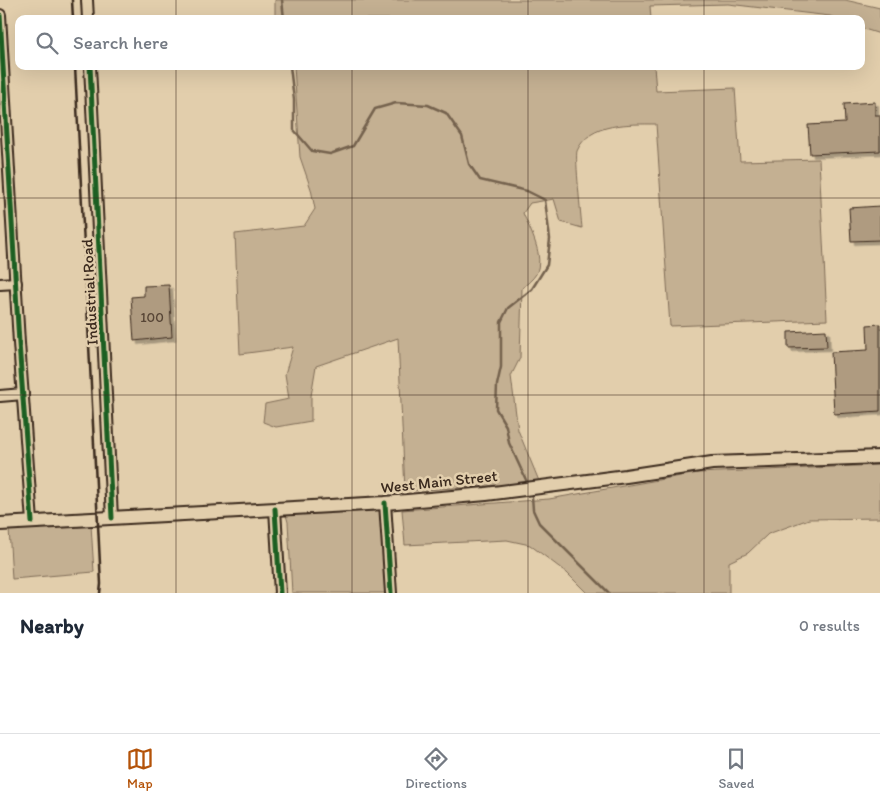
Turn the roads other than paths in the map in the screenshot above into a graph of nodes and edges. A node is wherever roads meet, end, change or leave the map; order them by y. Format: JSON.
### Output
{"nodes":[{"id":1,"x":87,"y":0,"type":"edge"},
{"id":2,"x":0,"y":15,"type":"edge"},
{"id":3,"x":88,"y":15,"type":"edge"},
{"id":4,"x":1,"y":62,"type":"edge"},
{"id":5,"x":90,"y":70,"type":"edge"},
{"id":6,"x":5,"y":171,"type":"edge"},
{"id":7,"x":16,"y":283,"type":"junction"},
{"id":8,"x":0,"y":284,"type":"edge"},
{"id":9,"x":23,"y":394,"type":"junction"},
{"id":10,"x":0,"y":396,"type":"edge"},
{"id":11,"x":880,"y":457,"type":"edge"},
{"id":12,"x":385,"y":503,"type":"junction"},
{"id":13,"x":275,"y":509,"type":"junction"},
{"id":14,"x":112,"y":518,"type":"junction"},
{"id":15,"x":32,"y":522,"type":"junction"},
{"id":16,"x":0,"y":524,"type":"edge"},
{"id":17,"x":280,"y":593,"type":"edge"},
{"id":18,"x":391,"y":593,"type":"edge"}],
"edges":[{"from":1,"to":3,"type":"street"},
{"from":2,"to":4,"type":"street"},
{"from":4,"to":6,"type":"street"},
{"from":5,"to":14,"type":"street","name":"Industrial Road"},
{"from":6,"to":7,"type":"street"},
{"from":7,"to":8,"type":"street"},
{"from":7,"to":9,"type":"street"},
{"from":9,"to":10,"type":"street"},
{"from":9,"to":15,"type":"street"},
{"from":11,"to":12,"type":"main road","name":"West Main Street"},
{"from":12,"to":13,"type":"main road","name":"West Main Street"},
{"from":12,"to":18,"type":"street"},
{"from":13,"to":14,"type":"main road","name":"West Main Street"},
{"from":13,"to":17,"type":"street"},
{"from":14,"to":15,"type":"main road","name":"West Main Street"},
{"from":15,"to":16,"type":"main road","name":"West Main Street"}]}
